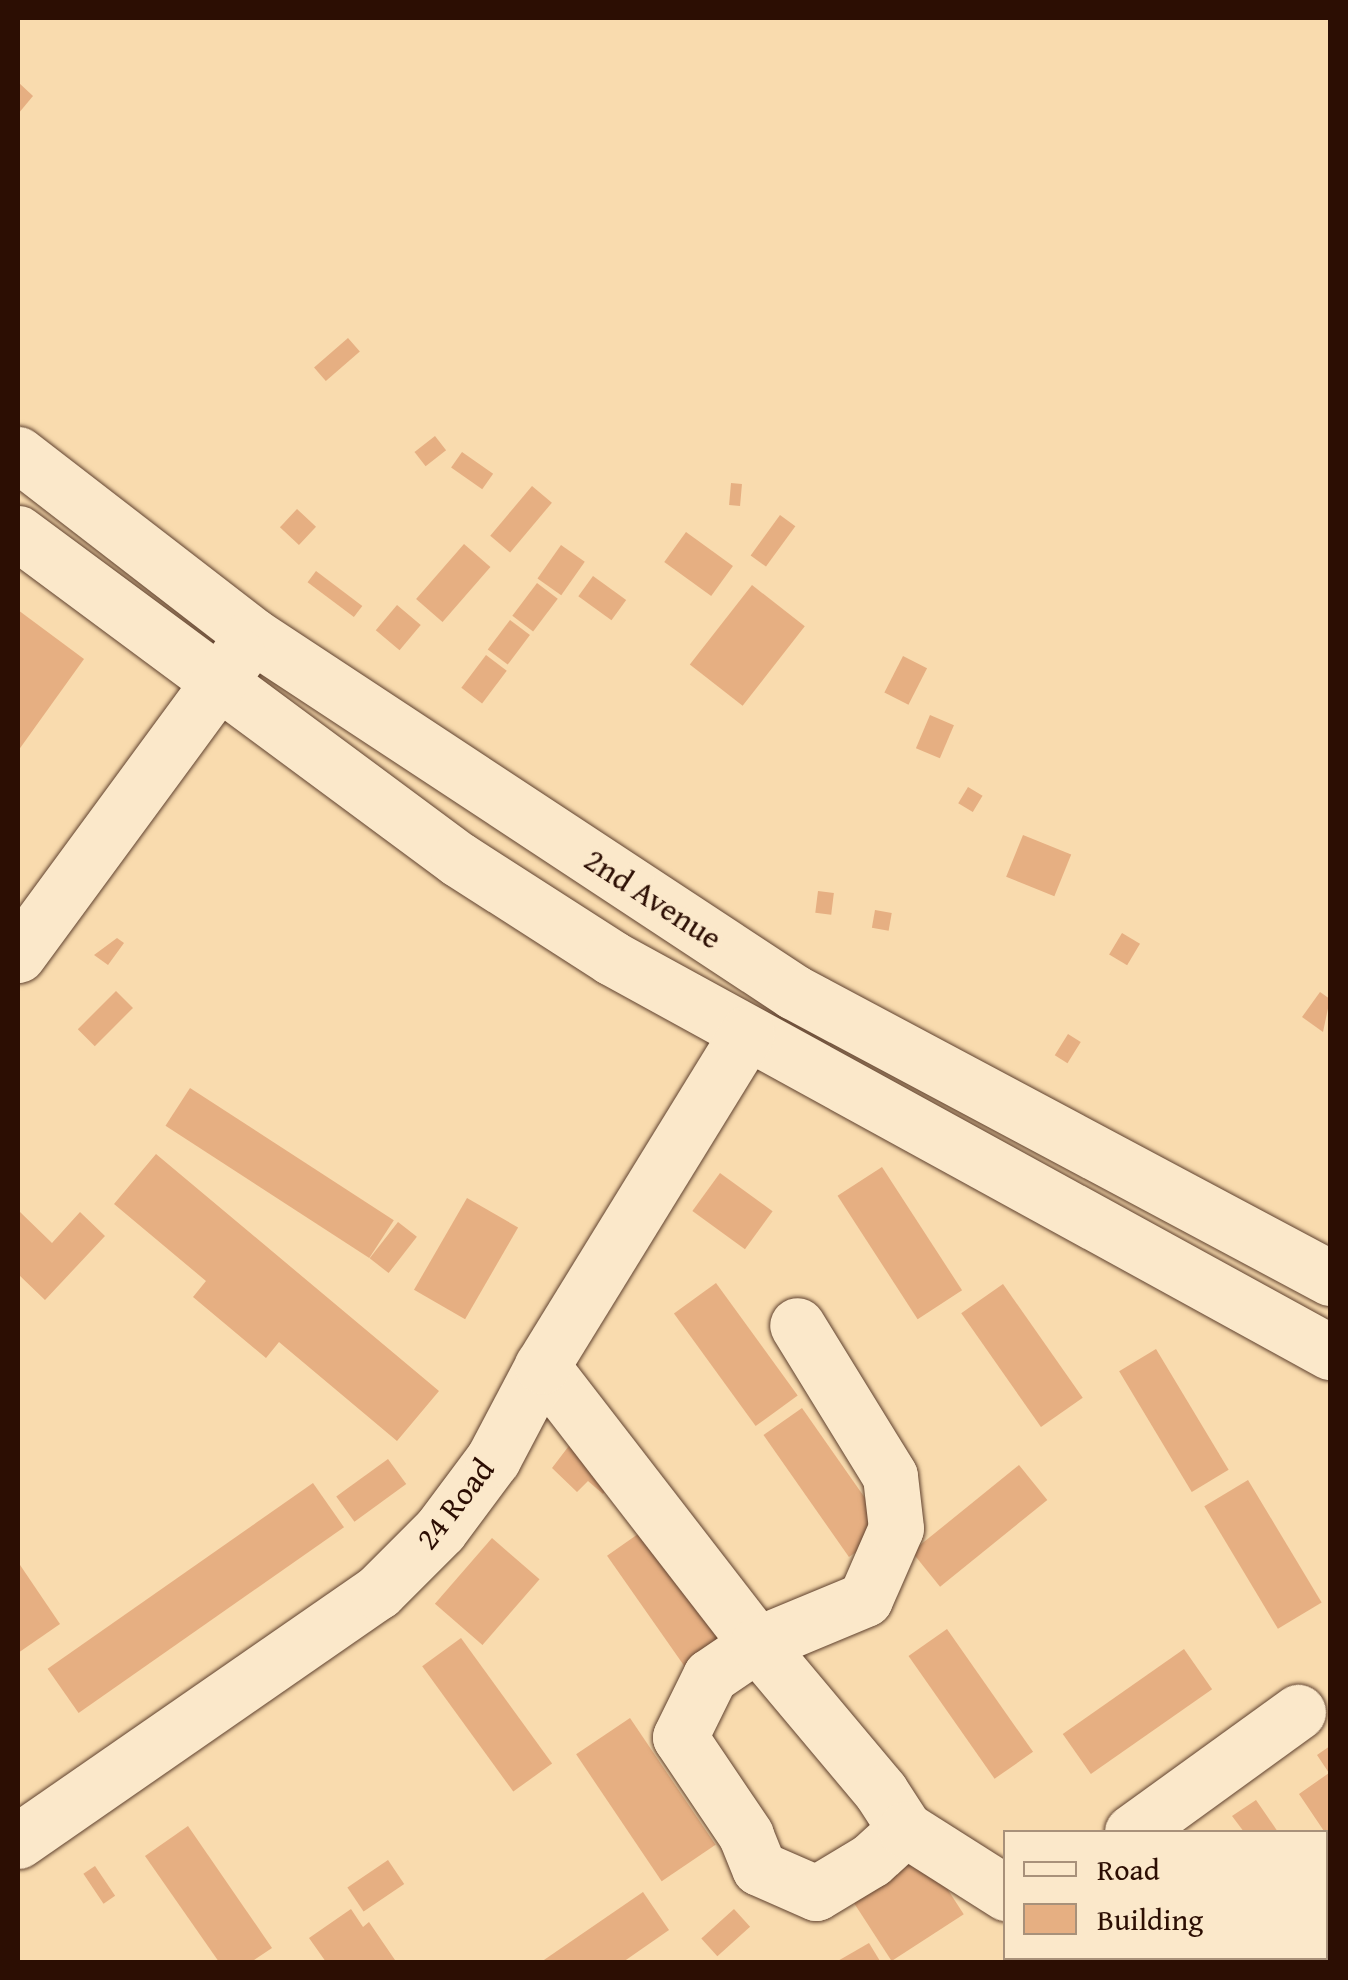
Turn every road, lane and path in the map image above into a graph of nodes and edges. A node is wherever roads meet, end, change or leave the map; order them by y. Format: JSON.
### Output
{"nodes":[{"id":1,"x":18,"y":454,"type":"edge"},
{"id":2,"x":18,"y":533,"type":"edge"},
{"id":3,"x":252,"y":635,"type":"junction"},
{"id":4,"x":217,"y":684,"type":"junction"},
{"id":5,"x":18,"y":954,"type":"edge"},
{"id":6,"x":747,"y":1033,"type":"junction"},
{"id":7,"x":1330,"y":1278,"type":"edge"},
{"id":8,"x":797,"y":1324,"type":"dead end"},
{"id":9,"x":1330,"y":1352,"type":"edge"},
{"id":10,"x":542,"y":1366,"type":"junction"},
{"id":11,"x":757,"y":1644,"type":"junction"},
{"id":12,"x":1298,"y":1712,"type":"dead end"},
{"id":13,"x":906,"y":1829,"type":"junction"},
{"id":14,"x":1135,"y":1830,"type":"edge"},
{"id":15,"x":18,"y":1841,"type":"edge"},
{"id":16,"x":1003,"y":1892,"type":"edge"}],
"edges":[{"from":1,"to":3,"type":"street","name":"2nd Avenue"},
{"from":2,"to":4,"type":"street","name":"2nd Avenue"},
{"from":3,"to":4,"type":"street"},
{"from":3,"to":7,"type":"street","name":"2nd Avenue"},
{"from":4,"to":5,"type":"street"},
{"from":4,"to":6,"type":"street","name":"2nd Avenue"},
{"from":6,"to":9,"type":"street","name":"2nd Avenue"},
{"from":6,"to":10,"type":"street","name":"24 Road"},
{"from":8,"to":11,"type":"street"},
{"from":10,"to":11,"type":"street"},
{"from":10,"to":15,"type":"street","name":"24 Road"},
{"from":11,"to":13,"type":"street"},
{"from":11,"to":13,"type":"street"},
{"from":12,"to":14,"type":"street"},
{"from":13,"to":16,"type":"street"}]}
